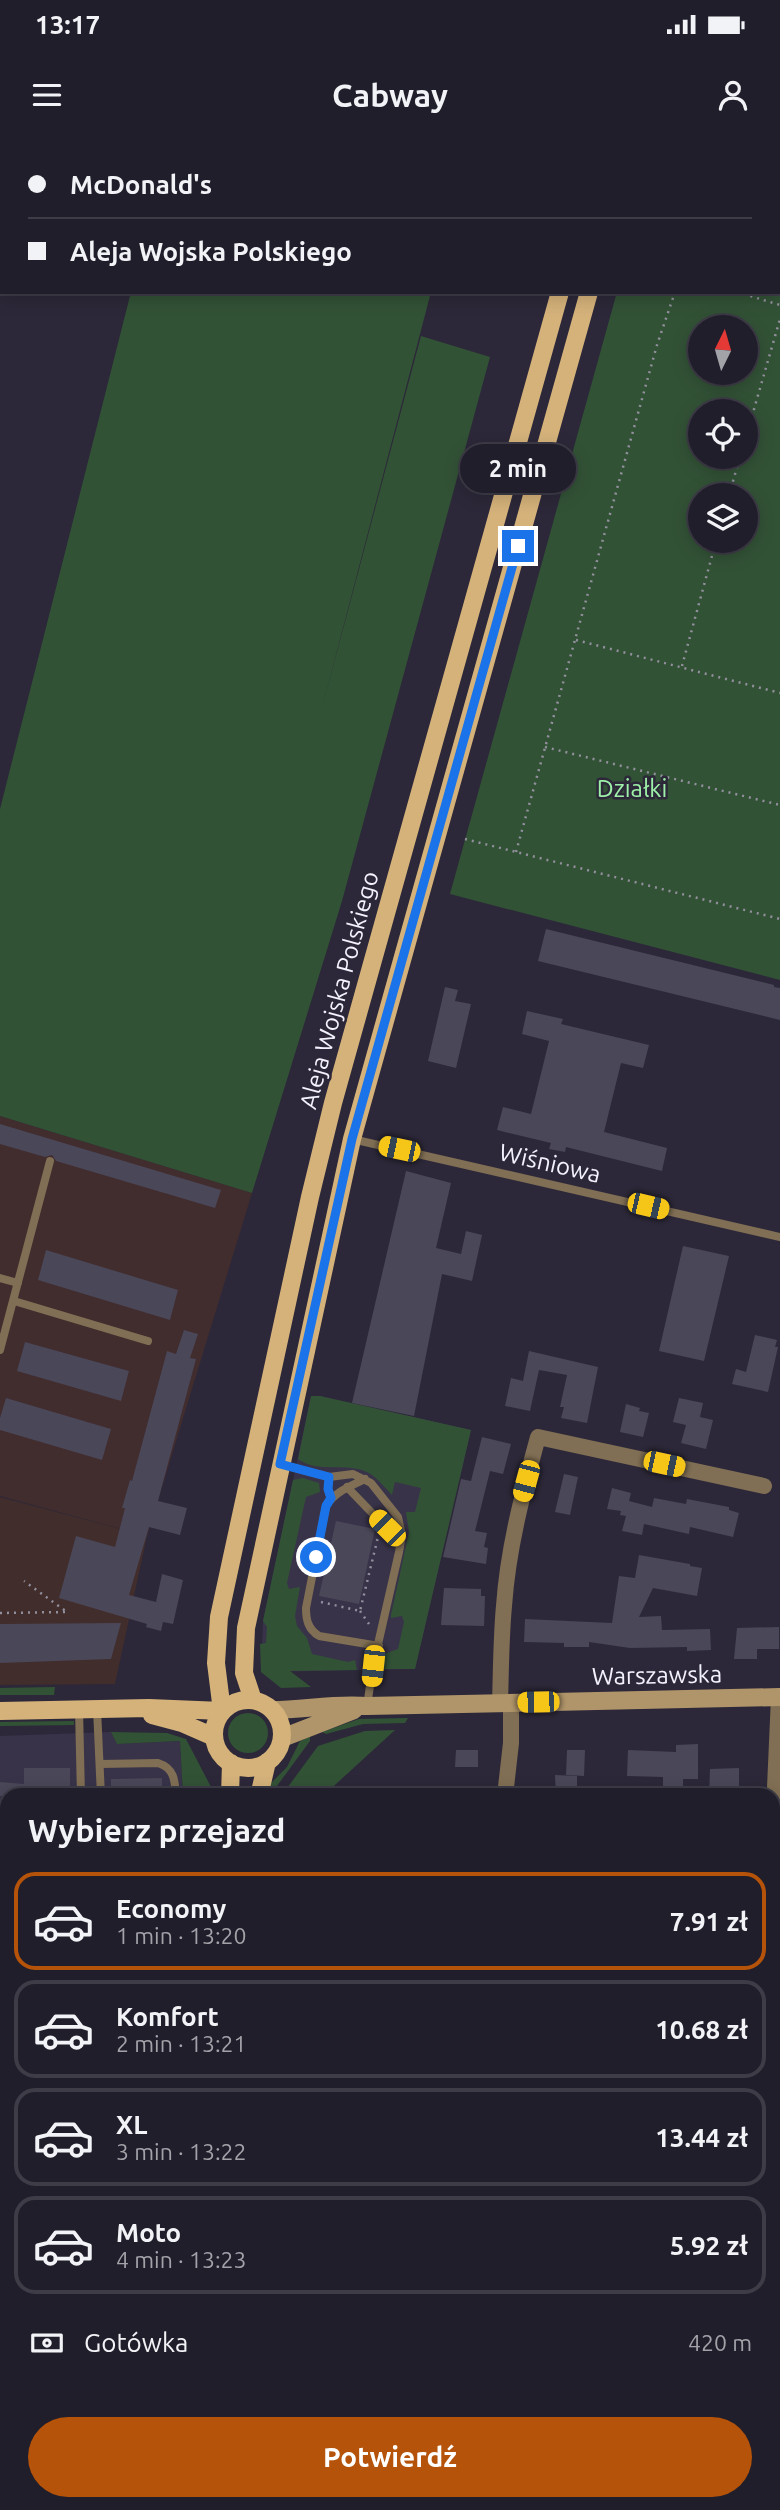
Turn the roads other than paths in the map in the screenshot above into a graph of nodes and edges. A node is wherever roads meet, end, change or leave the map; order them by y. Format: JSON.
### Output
{"nodes":[{"id":1,"x":559,"y":294,"type":"edge"},
{"id":2,"x":588,"y":294,"type":"edge"},
{"id":3,"x":352,"y":1139,"type":"junction"},
{"id":4,"x":50,"y":1161,"type":"dead end"},
{"id":5,"x":780,"y":1237,"type":"edge"},
{"id":6,"x":0,"y":1278,"type":"edge"},
{"id":7,"x":18,"y":1283,"type":"junction"},
{"id":8,"x":14,"y":1301,"type":"junction"},
{"id":9,"x":148,"y":1342,"type":"dead end"},
{"id":10,"x":0,"y":1350,"type":"edge"},
{"id":11,"x":280,"y":1464,"type":"junction"},
{"id":12,"x":329,"y":1477,"type":"junction"},
{"id":13,"x":365,"y":1479,"type":"junction"},
{"id":14,"x":764,"y":1486,"type":"dead end"},
{"id":15,"x":347,"y":1488,"type":"junction"},
{"id":16,"x":331,"y":1498,"type":"junction"},
{"id":17,"x":400,"y":1542,"type":"junction"},
{"id":18,"x":379,"y":1646,"type":"junction"},
{"id":19,"x":780,"y":1697,"type":"edge"},
{"id":20,"x":253,"y":1700,"type":"junction"},
{"id":21,"x":505,"y":1703,"type":"junction"},
{"id":22,"x":367,"y":1706,"type":"junction"},
{"id":23,"x":88,"y":1709,"type":"junction"},
{"id":24,"x":121,"y":1709,"type":"junction"},
{"id":25,"x":272,"y":1710,"type":"junction"},
{"id":26,"x":0,"y":1711,"type":"edge"},
{"id":27,"x":222,"y":1712,"type":"junction"},
{"id":28,"x":214,"y":1737,"type":"junction"},
{"id":29,"x":282,"y":1738,"type":"junction"},
{"id":30,"x":267,"y":1762,"type":"junction"},
{"id":31,"x":100,"y":1763,"type":"junction"},
{"id":32,"x":231,"y":1763,"type":"junction"},
{"id":33,"x":82,"y":1788,"type":"edge"},
{"id":34,"x":101,"y":1788,"type":"edge"},
{"id":35,"x":176,"y":1788,"type":"edge"},
{"id":36,"x":230,"y":1788,"type":"edge"},
{"id":37,"x":261,"y":1788,"type":"edge"},
{"id":38,"x":506,"y":1788,"type":"edge"},
{"id":39,"x":776,"y":1788,"type":"edge"}],
"edges":[{"from":1,"to":27,"type":"main road","name":"Aleja Wojska Polskiego"},
{"from":2,"to":3,"type":"main road"},
{"from":3,"to":5,"type":"lane","name":"Wiśniowa"},
{"from":3,"to":11,"type":"main road"},
{"from":4,"to":7,"type":"lane"},
{"from":6,"to":7,"type":"lane"},
{"from":7,"to":8,"type":"lane"},
{"from":8,"to":9,"type":"lane"},
{"from":8,"to":10,"type":"lane"},
{"from":11,"to":12,"type":"lane"},
{"from":11,"to":20,"type":"main road"},
{"from":12,"to":13,"type":"lane"},
{"from":12,"to":16,"type":"lane"},
{"from":13,"to":15,"type":"lane"},
{"from":13,"to":17,"type":"lane"},
{"from":14,"to":21,"type":"street"},
{"from":15,"to":16,"type":"lane"},
{"from":15,"to":17,"type":"lane"},
{"from":16,"to":18,"type":"lane"},
{"from":17,"to":18,"type":"lane"},
{"from":18,"to":22,"type":"lane"},
{"from":19,"to":21,"type":"main road","name":"Warszawska"},
{"from":19,"to":39,"type":"street"},
{"from":20,"to":25,"type":"main road"},
{"from":20,"to":27,"type":"main road"},
{"from":21,"to":22,"type":"main road","name":"Warszawska"},
{"from":21,"to":38,"type":"street"},
{"from":22,"to":25,"type":"main road","name":"Warszawska"},
{"from":22,"to":29,"type":"main road","name":"Warszawska"},
{"from":23,"to":24,"type":"main road"},
{"from":23,"to":26,"type":"main road"},
{"from":23,"to":31,"type":"lane"},
{"from":23,"to":33,"type":"lane"},
{"from":24,"to":27,"type":"main road"},
{"from":24,"to":28,"type":"main road"},
{"from":25,"to":29,"type":"main road"},
{"from":27,"to":28,"type":"main road"},
{"from":28,"to":32,"type":"main road"},
{"from":29,"to":30,"type":"main road"},
{"from":30,"to":32,"type":"main road"},
{"from":30,"to":37,"type":"main road"},
{"from":31,"to":34,"type":"lane"},
{"from":31,"to":35,"type":"lane"},
{"from":32,"to":36,"type":"main road"}]}
